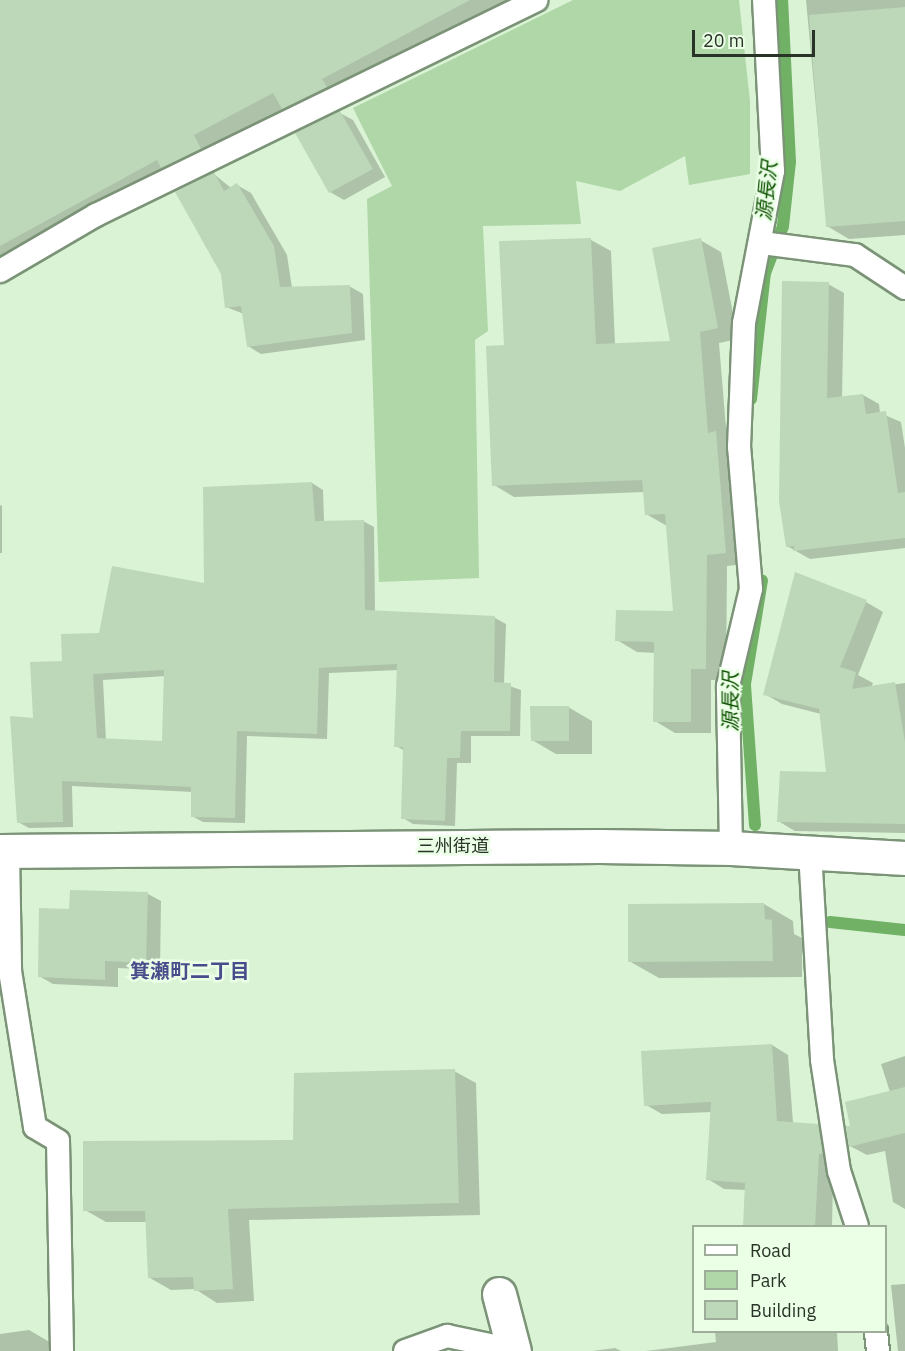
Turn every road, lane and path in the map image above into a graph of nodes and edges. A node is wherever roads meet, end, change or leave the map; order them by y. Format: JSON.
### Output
{"nodes":[{"id":1,"x":536,"y":0,"type":"edge"},
{"id":2,"x":764,"y":0,"type":"edge"},
{"id":3,"x":765,"y":244,"type":"junction"},
{"id":4,"x":0,"y":271,"type":"edge"},
{"id":5,"x":905,"y":288,"type":"edge"},
{"id":6,"x":731,"y":848,"type":"junction"},
{"id":7,"x":4,"y":851,"type":"edge"},
{"id":8,"x":810,"y":851,"type":"junction"},
{"id":9,"x":905,"y":858,"type":"edge"},
{"id":10,"x":856,"y":1225,"type":"edge"},
{"id":11,"x":499,"y":1294,"type":"dead end"},
{"id":12,"x":876,"y":1333,"type":"edge"},
{"id":13,"x":514,"y":1350,"type":"edge"},
{"id":14,"x":62,"y":1351,"type":"edge"},
{"id":15,"x":405,"y":1351,"type":"edge"},
{"id":16,"x":879,"y":1351,"type":"edge"}],
"edges":[{"from":1,"to":4,"type":"lane"},
{"from":2,"to":3,"type":"lane"},
{"from":3,"to":5,"type":"lane"},
{"from":3,"to":6,"type":"lane"},
{"from":6,"to":7,"type":"street","name":"三州街道"},
{"from":6,"to":8,"type":"street","name":"三州街道"},
{"from":7,"to":14,"type":"lane"},
{"from":8,"to":9,"type":"street","name":"三州街道"},
{"from":8,"to":10,"type":"lane"},
{"from":11,"to":13,"type":"street"},
{"from":12,"to":16,"type":"lane"},
{"from":13,"to":15,"type":"lane"}]}
